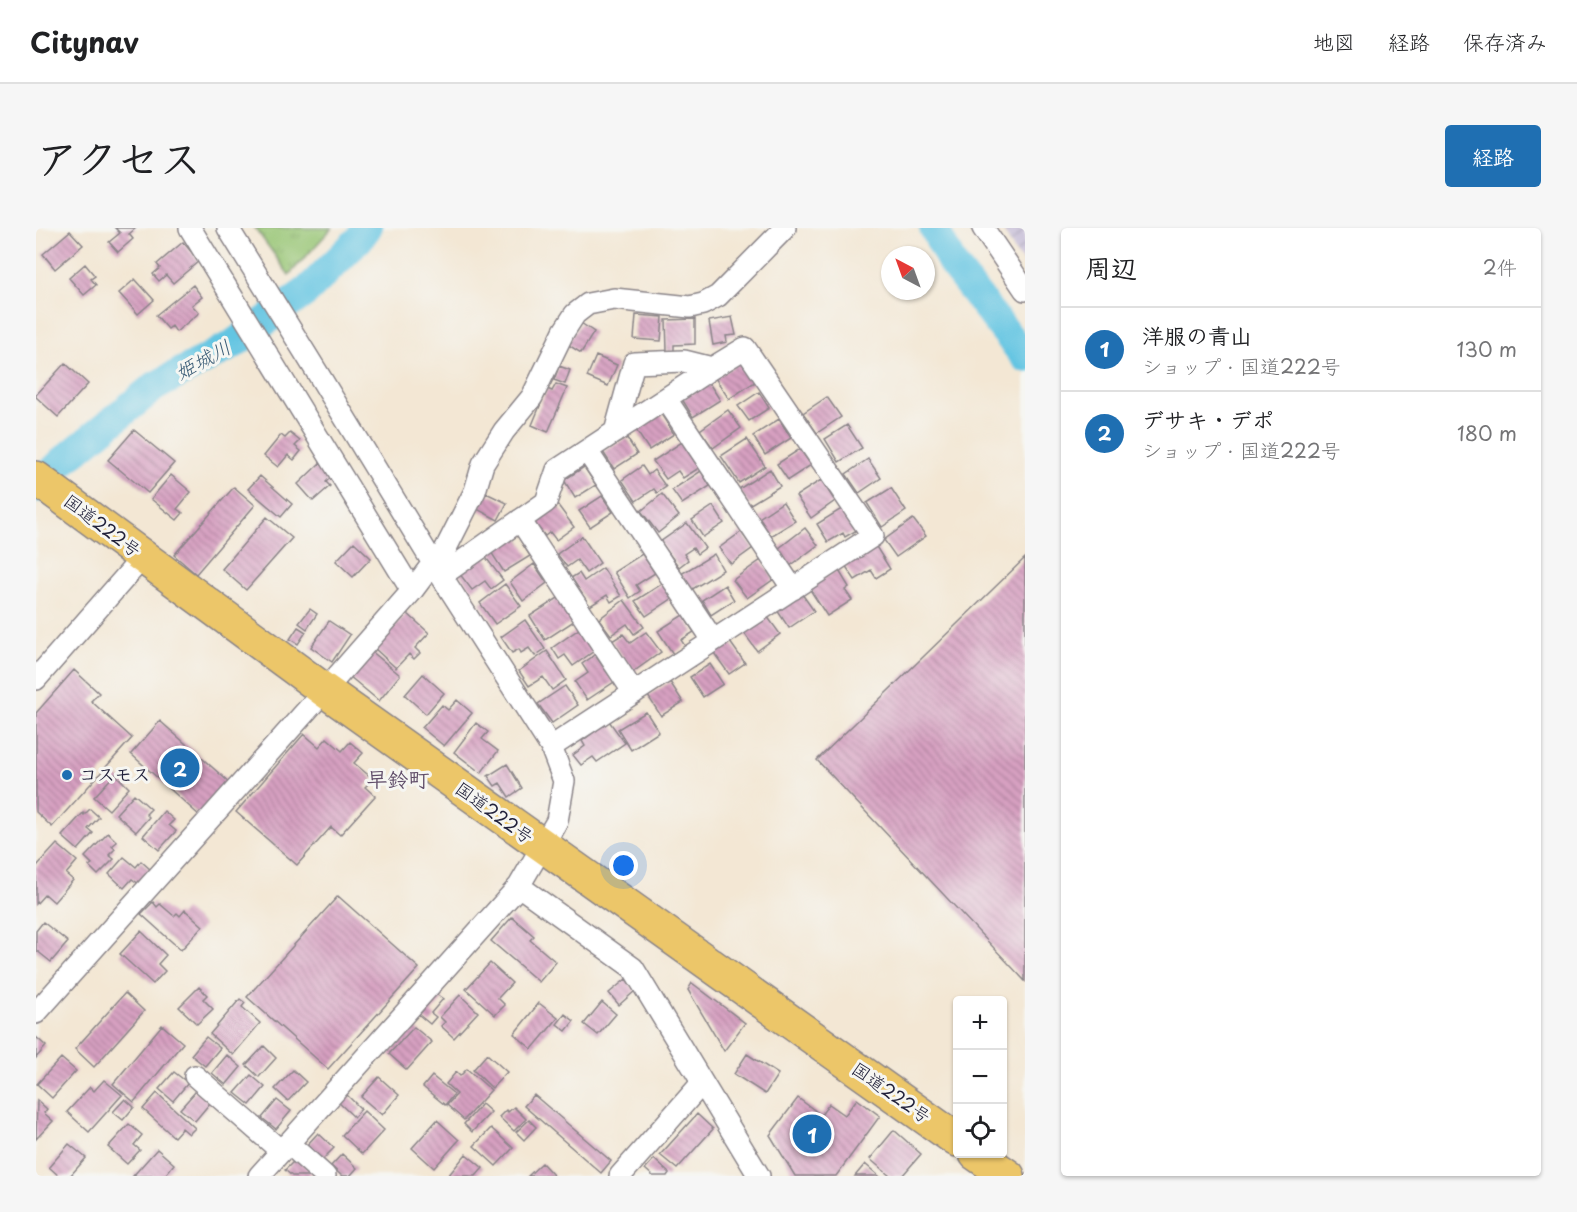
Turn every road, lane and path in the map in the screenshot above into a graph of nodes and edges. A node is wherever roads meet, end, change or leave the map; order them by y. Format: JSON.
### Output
{"nodes":[{"id":1,"x":190,"y":228,"type":"edge"},
{"id":2,"x":228,"y":228,"type":"edge"},
{"id":3,"x":784,"y":228,"type":"edge"},
{"id":4,"x":983,"y":228,"type":"edge"},
{"id":5,"x":1025,"y":290,"type":"edge"},
{"id":6,"x":712,"y":368,"type":"junction"},
{"id":7,"x":666,"y":399,"type":"junction"},
{"id":8,"x":615,"y":432,"type":"junction"},
{"id":9,"x":587,"y":451,"type":"junction"},
{"id":10,"x":46,"y":485,"type":"edge"},
{"id":11,"x":520,"y":520,"type":"junction"},
{"id":12,"x":143,"y":557,"type":"junction"},
{"id":13,"x":437,"y":569,"type":"junction"},
{"id":14,"x":793,"y":589,"type":"junction"},
{"id":15,"x":412,"y":591,"type":"junction"},
{"id":16,"x":713,"y":640,"type":"junction"},
{"id":17,"x":36,"y":679,"type":"edge"},
{"id":18,"x":324,"y":690,"type":"junction"},
{"id":19,"x":634,"y":693,"type":"junction"},
{"id":20,"x":551,"y":747,"type":"junction"},
{"id":21,"x":542,"y":847,"type":"junction"},
{"id":22,"x":519,"y":886,"type":"junction"},
{"id":23,"x":36,"y":1013,"type":"edge"},
{"id":24,"x":195,"y":1076,"type":"dead end"},
{"id":25,"x":702,"y":1083,"type":"junction"},
{"id":26,"x":953,"y":1137,"type":"edge"},
{"id":27,"x":285,"y":1147,"type":"junction"},
{"id":28,"x":982,"y":1158,"type":"edge"},
{"id":29,"x":259,"y":1176,"type":"edge"},
{"id":30,"x":325,"y":1176,"type":"edge"},
{"id":31,"x":620,"y":1176,"type":"edge"},
{"id":32,"x":759,"y":1176,"type":"edge"},
{"id":33,"x":1008,"y":1176,"type":"edge"}],
"edges":[{"from":1,"to":15,"type":"street"},
{"from":2,"to":13,"type":"street"},
{"from":3,"to":13,"type":"street"},
{"from":4,"to":5,"type":"street"},
{"from":6,"to":7,"type":"street"},
{"from":6,"to":8,"type":"street"},
{"from":6,"to":14,"type":"street"},
{"from":7,"to":8,"type":"street"},
{"from":7,"to":14,"type":"street"},
{"from":8,"to":9,"type":"street"},
{"from":9,"to":11,"type":"street"},
{"from":9,"to":16,"type":"street"},
{"from":10,"to":12,"type":"highway","name":"国道222号"},
{"from":11,"to":13,"type":"street"},
{"from":11,"to":19,"type":"street"},
{"from":12,"to":17,"type":"street"},
{"from":12,"to":18,"type":"highway","name":"国道222号"},
{"from":13,"to":15,"type":"street"},
{"from":13,"to":20,"type":"street"},
{"from":14,"to":16,"type":"street"},
{"from":15,"to":18,"type":"street"},
{"from":16,"to":19,"type":"street"},
{"from":18,"to":21,"type":"highway","name":"国道222号"},
{"from":18,"to":23,"type":"street"},
{"from":19,"to":20,"type":"street"},
{"from":20,"to":21,"type":"street"},
{"from":21,"to":22,"type":"street"},
{"from":21,"to":26,"type":"highway","name":"国道222号"},
{"from":22,"to":25,"type":"street"},
{"from":22,"to":27,"type":"street"},
{"from":24,"to":27,"type":"street"},
{"from":25,"to":31,"type":"street"},
{"from":25,"to":32,"type":"street"},
{"from":27,"to":29,"type":"street"},
{"from":27,"to":30,"type":"street"},
{"from":28,"to":33,"type":"highway"}]}
